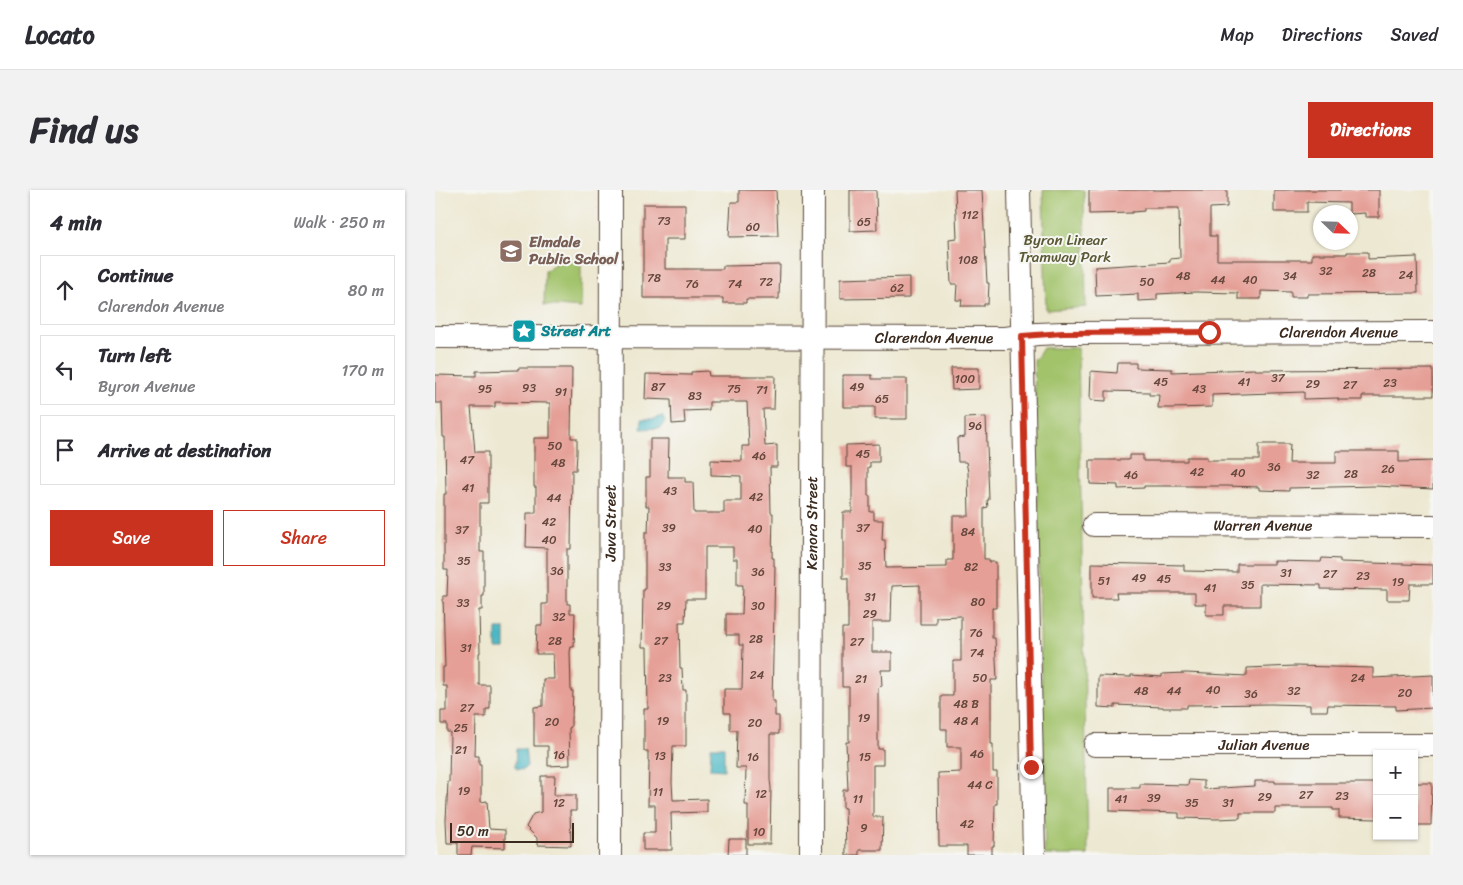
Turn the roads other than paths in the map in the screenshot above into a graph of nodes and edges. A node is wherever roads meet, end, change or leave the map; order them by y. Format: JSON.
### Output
{"nodes":[{"id":1,"x":611,"y":190,"type":"edge"},
{"id":2,"x":813,"y":190,"type":"edge"},
{"id":3,"x":1019,"y":190,"type":"edge"},
{"id":4,"x":1433,"y":332,"type":"edge"},
{"id":5,"x":1022,"y":336,"type":"junction"},
{"id":6,"x":435,"y":337,"type":"edge"},
{"id":7,"x":611,"y":337,"type":"junction"},
{"id":8,"x":813,"y":337,"type":"junction"},
{"id":9,"x":1094,"y":525,"type":"dead end"},
{"id":10,"x":1433,"y":526,"type":"edge"},
{"id":11,"x":1095,"y":745,"type":"dead end"},
{"id":12,"x":1433,"y":745,"type":"edge"},
{"id":13,"x":610,"y":855,"type":"edge"},
{"id":14,"x":811,"y":855,"type":"edge"},
{"id":15,"x":1033,"y":855,"type":"edge"}],
"edges":[{"from":1,"to":7,"type":"street","name":"Java Street"},
{"from":2,"to":8,"type":"street","name":"Kenora Street"},
{"from":3,"to":5,"type":"street"},
{"from":4,"to":5,"type":"street","name":"Clarendon Avenue"},
{"from":5,"to":8,"type":"street","name":"Clarendon Avenue"},
{"from":5,"to":15,"type":"street"},
{"from":6,"to":7,"type":"street","name":"Clarendon Avenue"},
{"from":7,"to":8,"type":"street","name":"Clarendon Avenue"},
{"from":7,"to":13,"type":"street","name":"Java Street"},
{"from":8,"to":14,"type":"street","name":"Kenora Street"},
{"from":9,"to":10,"type":"street","name":"Warren Avenue"},
{"from":11,"to":12,"type":"street","name":"Julian Avenue"}]}
